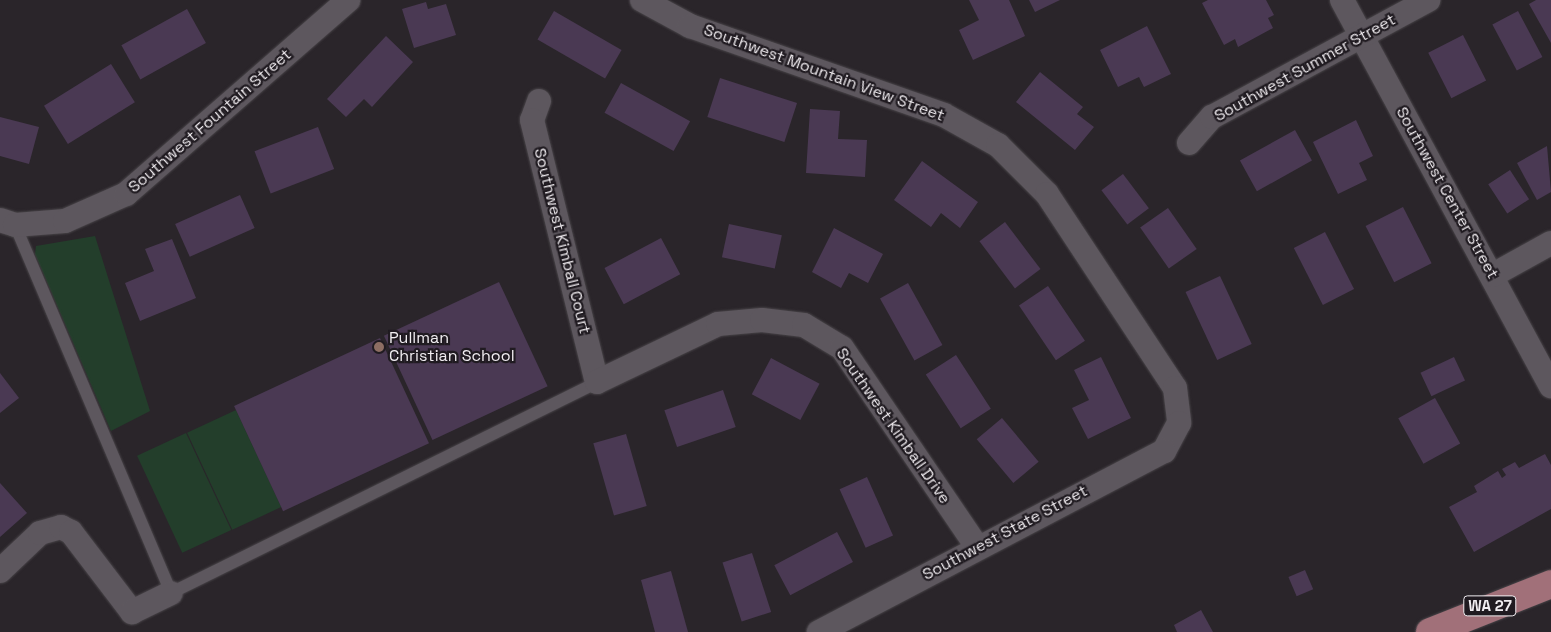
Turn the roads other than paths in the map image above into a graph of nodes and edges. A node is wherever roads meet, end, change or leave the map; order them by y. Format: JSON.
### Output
{"nodes":[{"id":1,"x":348,"y":0,"type":"edge"},
{"id":2,"x":642,"y":0,"type":"edge"},
{"id":3,"x":1342,"y":0,"type":"edge"},
{"id":4,"x":1428,"y":0,"type":"edge"},
{"id":5,"x":1361,"y":36,"type":"junction"},
{"id":6,"x":540,"y":101,"type":"dead end"},
{"id":7,"x":1189,"y":143,"type":"dead end"},
{"id":8,"x":8,"y":223,"type":"edge"},
{"id":9,"x":1551,"y":243,"type":"edge"},
{"id":10,"x":1493,"y":275,"type":"junction"},
{"id":11,"x":597,"y":382,"type":"junction"},
{"id":12,"x":1551,"y":386,"type":"edge"},
{"id":13,"x":1180,"y":423,"type":"joint"},
{"id":14,"x":977,"y":547,"type":"junction"},
{"id":15,"x":0,"y":571,"type":"edge"},
{"id":16,"x":1551,"y":584,"type":"edge"},
{"id":17,"x":171,"y":594,"type":"junction"},
{"id":18,"x":819,"y":632,"type":"edge"},
{"id":19,"x":1430,"y":632,"type":"edge"}],
"edges":[{"from":1,"to":8,"type":"street","name":"Southwest Fountain Street"},
{"from":2,"to":13,"type":"street","name":"Southwest Mountain View Street"},
{"from":3,"to":5,"type":"street","name":"Southwest Center Street"},
{"from":4,"to":5,"type":"street","name":"Southwest Summer Street"},
{"from":5,"to":7,"type":"street","name":"Southwest Summer Street"},
{"from":5,"to":10,"type":"street","name":"Southwest Center Street"},
{"from":6,"to":11,"type":"street","name":"Southwest Kimball Court"},
{"from":8,"to":17,"type":"lane"},
{"from":9,"to":10,"type":"street"},
{"from":10,"to":12,"type":"street","name":"Southwest Center Street"},
{"from":11,"to":14,"type":"street","name":"Southwest Kimball Drive"},
{"from":11,"to":17,"type":"lane"},
{"from":13,"to":14,"type":"street","name":"Southwest State Street"},
{"from":14,"to":18,"type":"street","name":"Southwest State Street"},
{"from":15,"to":17,"type":"street"},
{"from":16,"to":19,"type":"main road","number":"WA 27"}]}
